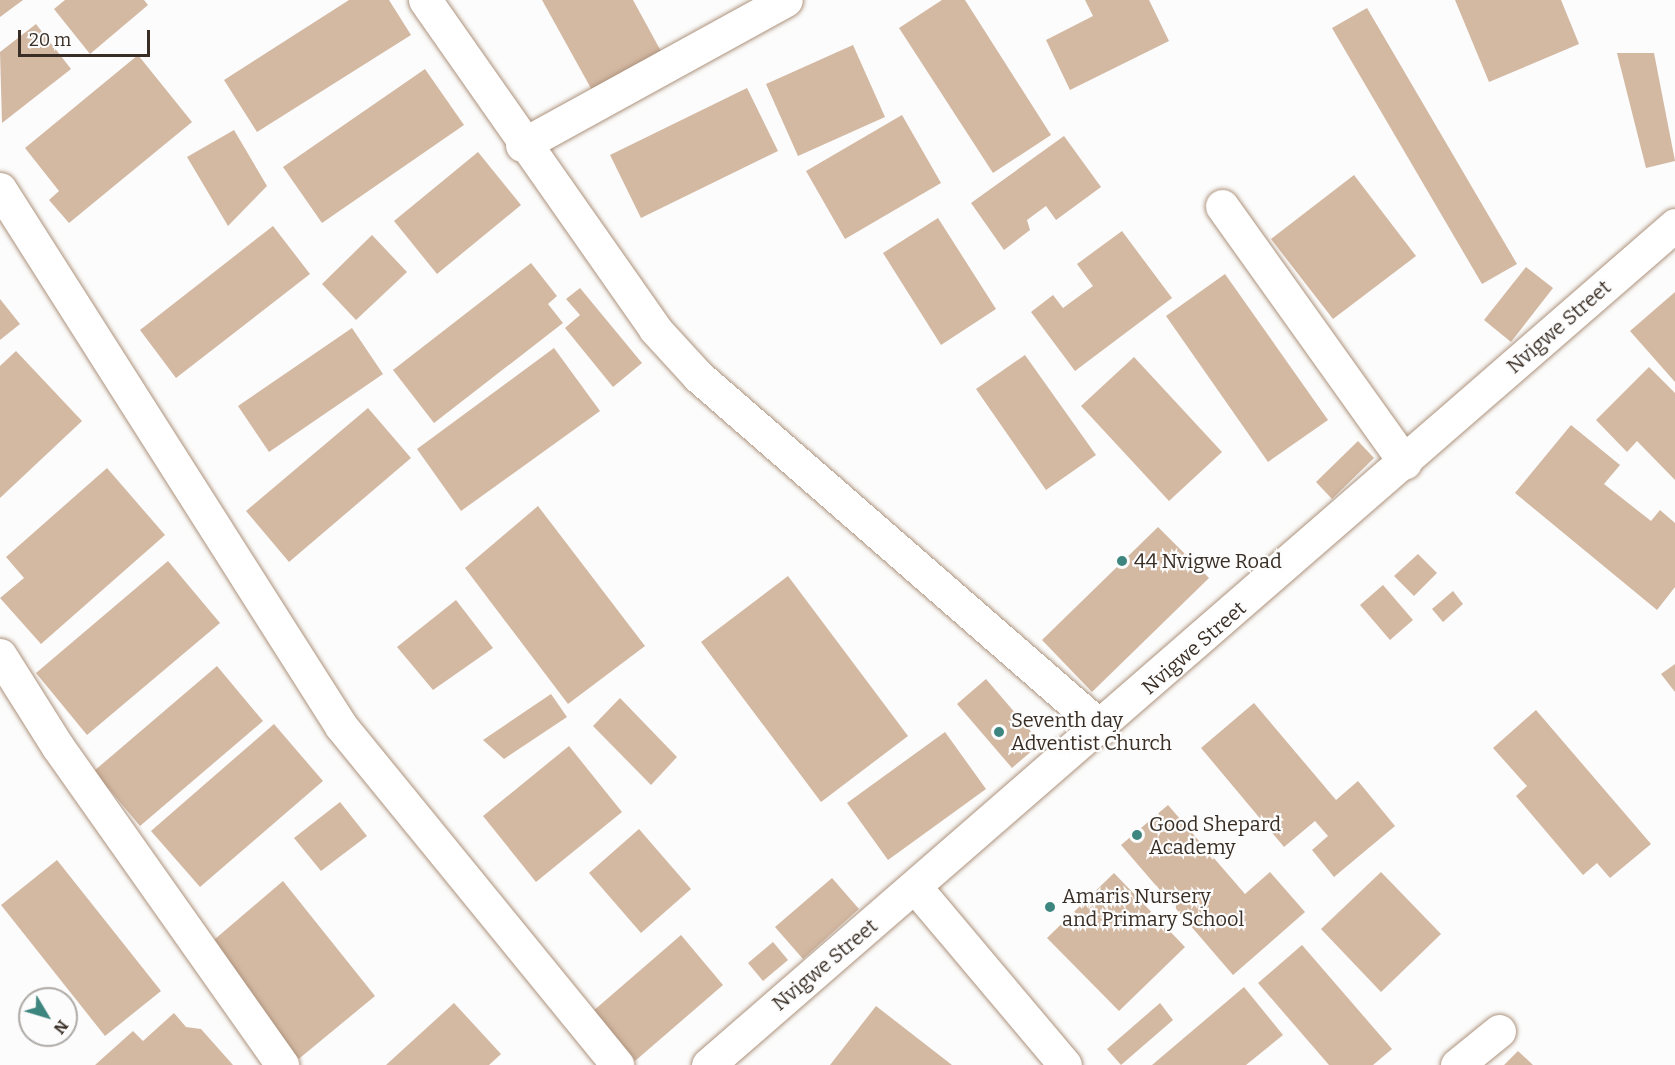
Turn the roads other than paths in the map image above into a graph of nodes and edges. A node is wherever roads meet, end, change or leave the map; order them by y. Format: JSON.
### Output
{"nodes":[{"id":1,"x":425,"y":0,"type":"edge"},
{"id":2,"x":786,"y":0,"type":"edge"},
{"id":3,"x":522,"y":145,"type":"junction"},
{"id":4,"x":0,"y":189,"type":"edge"},
{"id":5,"x":1222,"y":206,"type":"dead end"},
{"id":6,"x":1675,"y":225,"type":"edge"},
{"id":7,"x":1405,"y":463,"type":"junction"},
{"id":8,"x":0,"y":655,"type":"edge"},
{"id":9,"x":1102,"y":728,"type":"junction"},
{"id":10,"x":915,"y":888,"type":"junction"},
{"id":11,"x":1499,"y":1031,"type":"dead end"},
{"id":12,"x":282,"y":1065,"type":"edge"},
{"id":13,"x":617,"y":1065,"type":"edge"},
{"id":14,"x":708,"y":1065,"type":"edge"},
{"id":15,"x":1065,"y":1065,"type":"edge"},
{"id":16,"x":1458,"y":1065,"type":"edge"}],
"edges":[{"from":1,"to":3,"type":"street"},
{"from":2,"to":3,"type":"street"},
{"from":3,"to":9,"type":"street"},
{"from":4,"to":13,"type":"street"},
{"from":5,"to":7,"type":"street"},
{"from":6,"to":7,"type":"street","name":"Nvigwe Street"},
{"from":7,"to":9,"type":"street","name":"Nvigwe Street"},
{"from":8,"to":12,"type":"street"},
{"from":9,"to":10,"type":"street","name":"Nvigwe Street"},
{"from":10,"to":14,"type":"street","name":"Nvigwe Street"},
{"from":10,"to":15,"type":"street"},
{"from":11,"to":16,"type":"street"}]}
